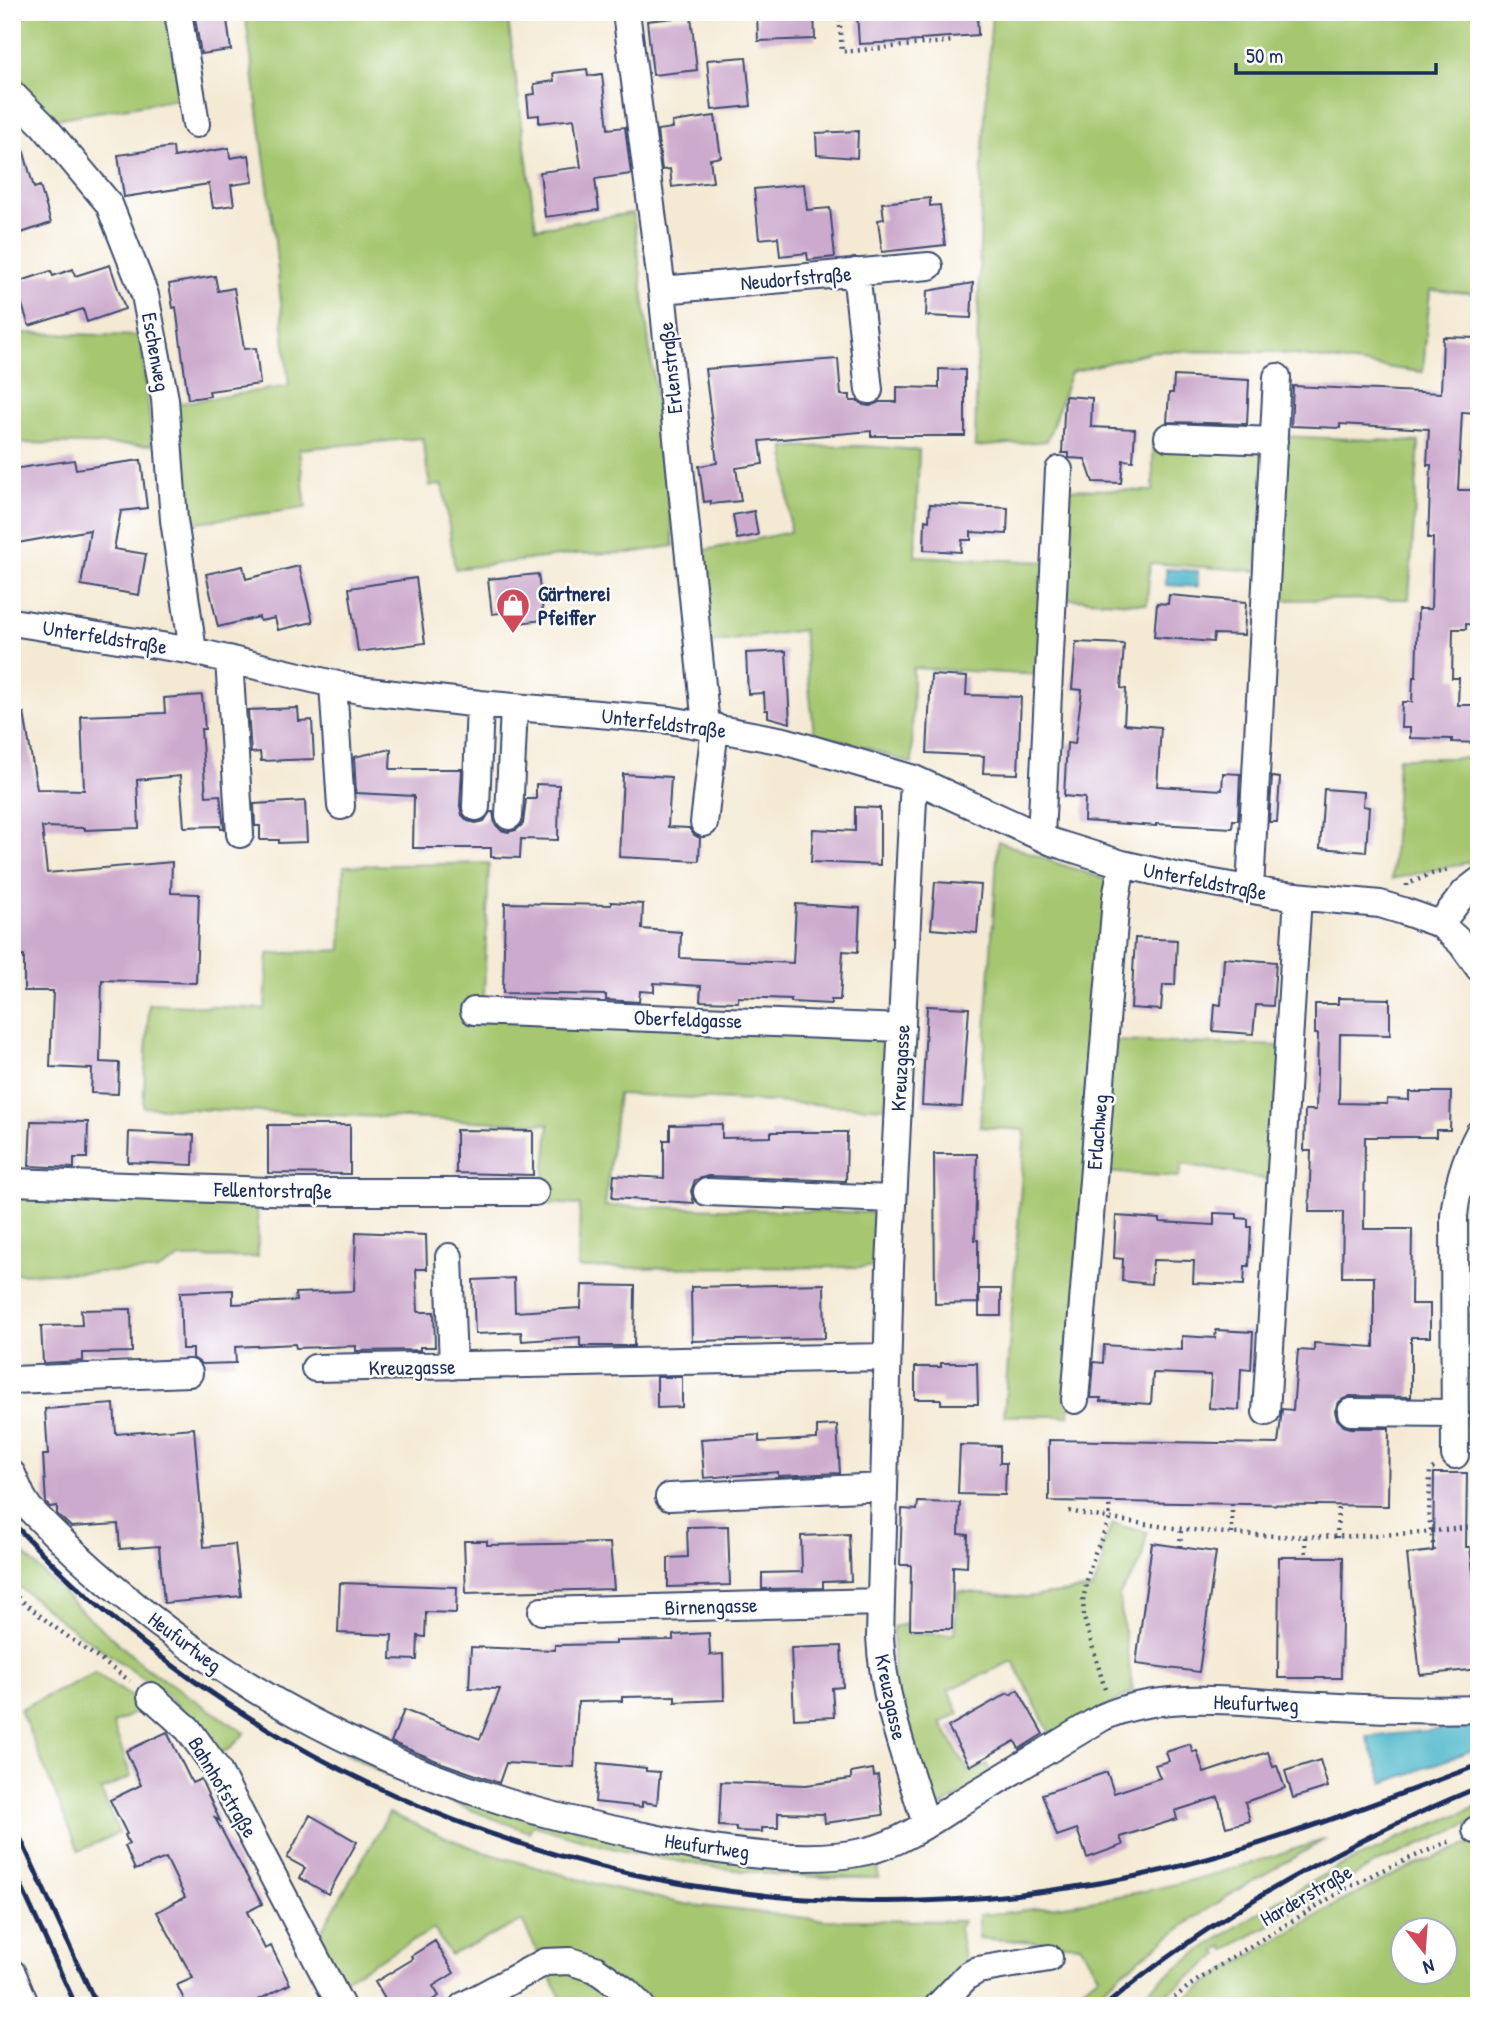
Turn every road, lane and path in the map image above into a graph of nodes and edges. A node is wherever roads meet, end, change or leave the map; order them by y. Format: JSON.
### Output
{"nodes":[{"id":1,"x":178,"y":12,"type":"edge"},
{"id":2,"x":626,"y":12,"type":"edge"},
{"id":3,"x":839,"y":12,"type":"edge"},
{"id":4,"x":954,"y":41,"type":"dead end"},
{"id":5,"x":12,"y":94,"type":"edge"},
{"id":6,"x":196,"y":124,"type":"dead end"},
{"id":7,"x":929,"y":265,"type":"dead end"},
{"id":8,"x":856,"y":272,"type":"junction"},
{"id":9,"x":662,"y":290,"type":"junction"},
{"id":10,"x":1277,"y":377,"type":"dead end"},
{"id":11,"x":869,"y":390,"type":"dead end"},
{"id":12,"x":1168,"y":438,"type":"dead end"},
{"id":13,"x":1274,"y":442,"type":"junction"},
{"id":14,"x":1059,"y":470,"type":"dead end"},
{"id":15,"x":12,"y":622,"type":"edge"},
{"id":16,"x":193,"y":651,"type":"junction"},
{"id":17,"x":229,"y":659,"type":"junction"},
{"id":18,"x":332,"y":684,"type":"junction"},
{"id":19,"x":480,"y":704,"type":"junction"},
{"id":20,"x":514,"y":707,"type":"junction"},
{"id":21,"x":710,"y":727,"type":"junction"},
{"id":22,"x":914,"y":779,"type":"junction"},
{"id":23,"x":341,"y":806,"type":"dead end"},
{"id":24,"x":477,"y":807,"type":"dead end"},
{"id":25,"x":509,"y":816,"type":"dead end"},
{"id":26,"x":704,"y":822,"type":"dead end"},
{"id":27,"x":240,"y":834,"type":"dead end"},
{"id":28,"x":1041,"y":836,"type":"junction"},
{"id":29,"x":1122,"y":864,"type":"junction"},
{"id":30,"x":1477,"y":882,"type":"edge"},
{"id":31,"x":1250,"y":889,"type":"junction"},
{"id":32,"x":1298,"y":896,"type":"junction"},
{"id":33,"x":1403,"y":911,"type":"junction"},
{"id":34,"x":1440,"y":924,"type":"junction"},
{"id":35,"x":1479,"y":968,"type":"edge"},
{"id":36,"x":474,"y":1010,"type":"dead end"},
{"id":37,"x":902,"y":1028,"type":"junction"},
{"id":38,"x":1479,"y":1133,"type":"edge"},
{"id":39,"x":12,"y":1182,"type":"edge"},
{"id":40,"x":535,"y":1192,"type":"dead end"},
{"id":41,"x":707,"y":1192,"type":"dead end"},
{"id":42,"x":893,"y":1199,"type":"junction"},
{"id":43,"x":449,"y":1258,"type":"dead end"},
{"id":44,"x":887,"y":1357,"type":"junction"},
{"id":45,"x":453,"y":1366,"type":"junction"},
{"id":46,"x":315,"y":1368,"type":"dead end"},
{"id":47,"x":189,"y":1373,"type":"dead end"},
{"id":48,"x":12,"y":1380,"type":"edge"},
{"id":49,"x":1075,"y":1401,"type":"dead end"},
{"id":50,"x":1266,"y":1412,"type":"dead end"},
{"id":51,"x":1351,"y":1412,"type":"dead end"},
{"id":52,"x":1454,"y":1413,"type":"junction"},
{"id":53,"x":1455,"y":1455,"type":"joint"},
{"id":54,"x":12,"y":1474,"type":"edge"},
{"id":55,"x":884,"y":1486,"type":"junction"},
{"id":56,"x":669,"y":1497,"type":"dead end"},
{"id":57,"x":1109,"y":1502,"type":"dead end"},
{"id":58,"x":1232,"y":1503,"type":"dead end"},
{"id":59,"x":1338,"y":1505,"type":"dead end"},
{"id":60,"x":1069,"y":1511,"type":"dead end"},
{"id":61,"x":1110,"y":1519,"type":"junction"},
{"id":62,"x":1479,"y":1526,"type":"edge"},
{"id":63,"x":1181,"y":1528,"type":"junction"},
{"id":64,"x":1432,"y":1532,"type":"junction"},
{"id":65,"x":1231,"y":1534,"type":"junction"},
{"id":66,"x":1305,"y":1537,"type":"junction"},
{"id":67,"x":1337,"y":1538,"type":"junction"},
{"id":68,"x":1181,"y":1547,"type":"dead end"},
{"id":69,"x":1434,"y":1550,"type":"dead end"},
{"id":70,"x":1306,"y":1557,"type":"dead end"},
{"id":71,"x":12,"y":1593,"type":"edge"},
{"id":72,"x":880,"y":1602,"type":"junction"},
{"id":73,"x":542,"y":1611,"type":"dead end"},
{"id":74,"x":151,"y":1696,"type":"joint"},
{"id":75,"x":1479,"y":1709,"type":"edge"},
{"id":76,"x":1113,"y":1713,"type":"junction"},
{"id":77,"x":926,"y":1824,"type":"junction"},
{"id":78,"x":1477,"y":1830,"type":"edge"},
{"id":79,"x":1049,"y":1958,"type":"dead end"},
{"id":80,"x":12,"y":1973,"type":"edge"},
{"id":81,"x":26,"y":2006,"type":"edge"},
{"id":82,"x":341,"y":2006,"type":"edge"},
{"id":83,"x":463,"y":2006,"type":"edge"},
{"id":84,"x":641,"y":2006,"type":"edge"},
{"id":85,"x":938,"y":2006,"type":"edge"},
{"id":86,"x":1163,"y":2006,"type":"edge"}],
"edges":[{"from":1,"to":6,"type":"street"},
{"from":2,"to":9,"type":"street","name":"Erlenstraße"},
{"from":3,"to":4,"type":"path"},
{"from":5,"to":16,"type":"street","name":"Eschenweg"},
{"from":7,"to":8,"type":"street","name":"Neudorfstraße"},
{"from":8,"to":9,"type":"street","name":"Neudorfstraße"},
{"from":8,"to":11,"type":"street"},
{"from":9,"to":21,"type":"street","name":"Erlenstraße"},
{"from":10,"to":13,"type":"street"},
{"from":12,"to":13,"type":"street"},
{"from":13,"to":31,"type":"street"},
{"from":14,"to":28,"type":"street"},
{"from":15,"to":16,"type":"street","name":"Unterfeldstraße"},
{"from":16,"to":17,"type":"street","name":"Unterfeldstraße"},
{"from":17,"to":18,"type":"street","name":"Unterfeldstraße"},
{"from":17,"to":27,"type":"street"},
{"from":18,"to":19,"type":"street","name":"Unterfeldstraße"},
{"from":18,"to":23,"type":"street"},
{"from":19,"to":20,"type":"street","name":"Unterfeldstraße"},
{"from":19,"to":24,"type":"street"},
{"from":20,"to":21,"type":"street","name":"Unterfeldstraße"},
{"from":20,"to":25,"type":"street"},
{"from":21,"to":22,"type":"street","name":"Unterfeldstraße"},
{"from":21,"to":26,"type":"street","name":"Erlenstraße"},
{"from":22,"to":28,"type":"street","name":"Unterfeldstraße"},
{"from":22,"to":37,"type":"street","name":"Kreuzgasse"},
{"from":28,"to":29,"type":"street","name":"Unterfeldstraße"},
{"from":29,"to":31,"type":"street","name":"Unterfeldstraße"},
{"from":29,"to":49,"type":"street","name":"Erlachweg"},
{"from":30,"to":33,"type":"path"},
{"from":30,"to":34,"type":"street"},
{"from":31,"to":32,"type":"street","name":"Unterfeldstraße"},
{"from":32,"to":33,"type":"street","name":"Unterfeldstraße"},
{"from":32,"to":50,"type":"street","name":"Unterfeldstraße"},
{"from":33,"to":34,"type":"street","name":"Unterfeldstraße"},
{"from":34,"to":35,"type":"street","name":"Unterfeldstraße"},
{"from":36,"to":37,"type":"street","name":"Oberfeldgasse"},
{"from":37,"to":42,"type":"street","name":"Kreuzgasse"},
{"from":38,"to":52,"type":"street"},
{"from":39,"to":40,"type":"street","name":"Fellentorstraße"},
{"from":41,"to":42,"type":"street"},
{"from":42,"to":44,"type":"street","name":"Kreuzgasse"},
{"from":43,"to":45,"type":"street"},
{"from":44,"to":45,"type":"street","name":"Kreuzgasse"},
{"from":44,"to":55,"type":"street","name":"Kreuzgasse"},
{"from":45,"to":46,"type":"street","name":"Kreuzgasse"},
{"from":47,"to":48,"type":"street"},
{"from":51,"to":52,"type":"street"},
{"from":52,"to":53,"type":"street"},
{"from":53,"to":64,"type":"path"},
{"from":54,"to":77,"type":"street","name":"Heufurtweg"},
{"from":55,"to":56,"type":"street"},
{"from":55,"to":72,"type":"street","name":"Kreuzgasse"},
{"from":57,"to":61,"type":"path"},
{"from":58,"to":65,"type":"path"},
{"from":59,"to":67,"type":"path"},
{"from":60,"to":61,"type":"path"},
{"from":61,"to":63,"type":"path"},
{"from":61,"to":76,"type":"path"},
{"from":62,"to":64,"type":"path"},
{"from":63,"to":65,"type":"path"},
{"from":63,"to":68,"type":"path"},
{"from":64,"to":67,"type":"path"},
{"from":64,"to":69,"type":"path"},
{"from":65,"to":66,"type":"path"},
{"from":66,"to":67,"type":"path"},
{"from":66,"to":70,"type":"path"},
{"from":71,"to":74,"type":"path"},
{"from":72,"to":73,"type":"street","name":"Birnengasse"},
{"from":72,"to":77,"type":"street","name":"Kreuzgasse"},
{"from":74,"to":82,"type":"street","name":"Bahnhofstraße"},
{"from":75,"to":76,"type":"street","name":"Heufurtweg"},
{"from":76,"to":77,"type":"street","name":"Heufurtweg"},
{"from":78,"to":86,"type":"path","name":"Harderstraße"},
{"from":79,"to":85,"type":"street"},
{"from":80,"to":81,"type":"street"},
{"from":83,"to":84,"type":"street"}]}
